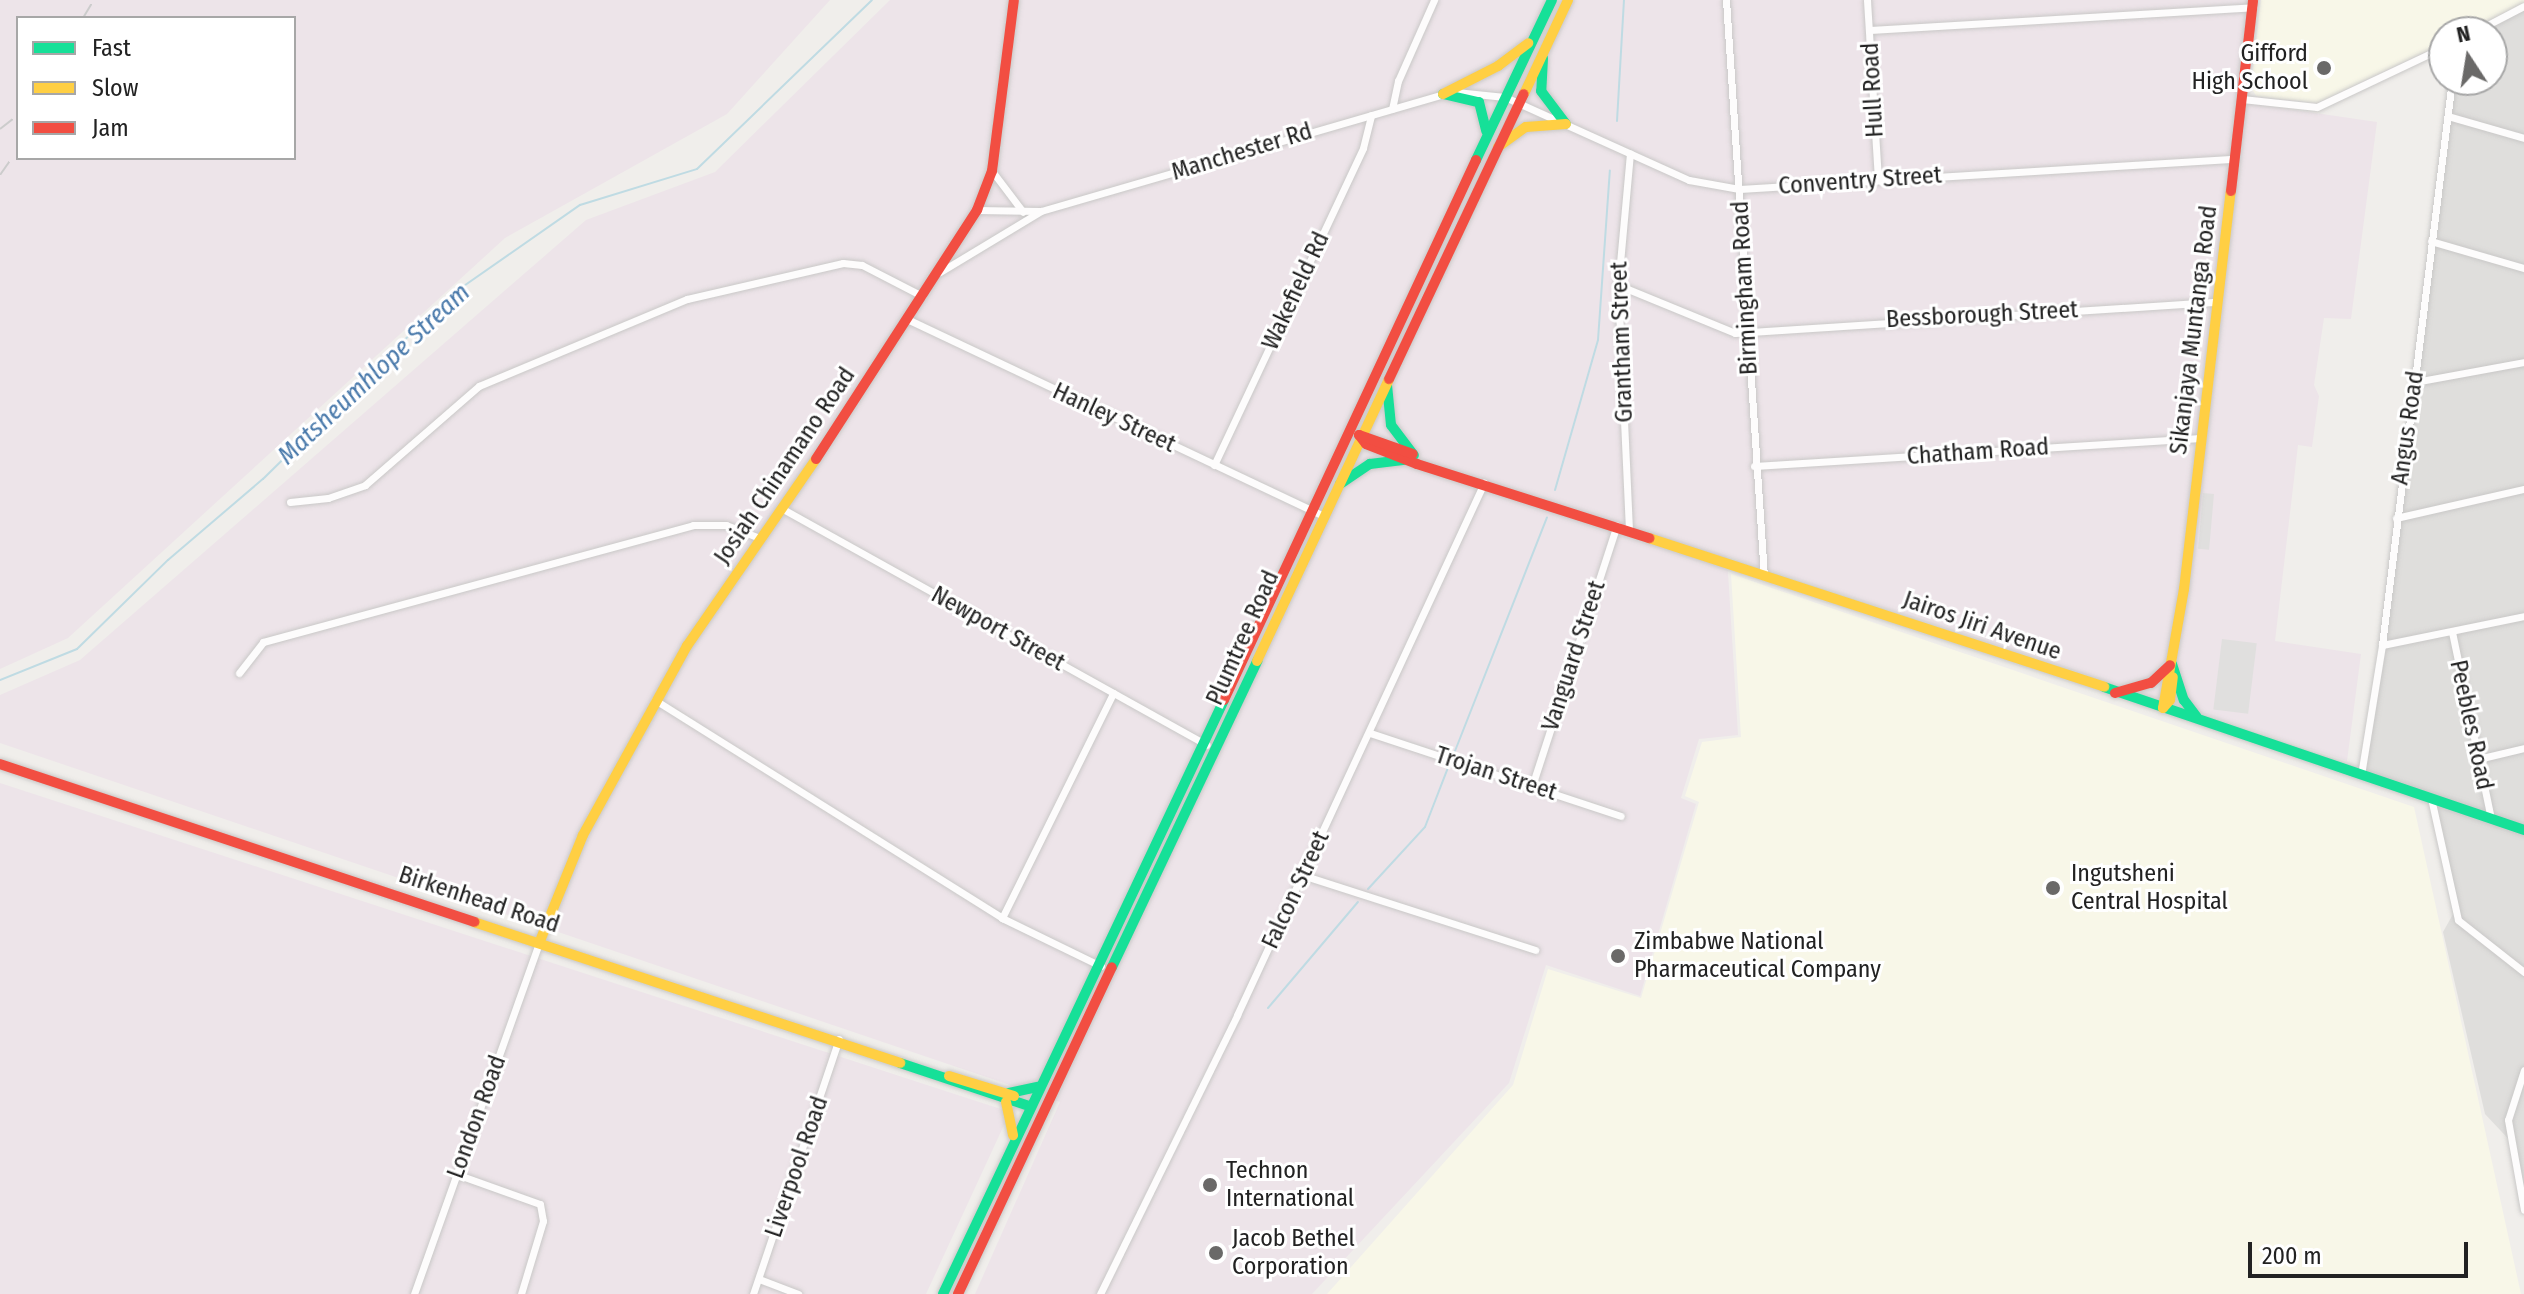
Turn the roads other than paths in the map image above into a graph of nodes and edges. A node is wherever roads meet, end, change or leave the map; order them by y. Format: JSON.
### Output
{"nodes":[{"id":1,"x":1014,"y":0,"type":"edge"},
{"id":2,"x":1434,"y":0,"type":"edge"},
{"id":3,"x":1552,"y":0,"type":"edge"},
{"id":4,"x":1568,"y":0,"type":"edge"},
{"id":5,"x":1726,"y":0,"type":"edge"},
{"id":6,"x":1867,"y":0,"type":"edge"},
{"id":7,"x":2253,"y":3,"type":"edge"},
{"id":8,"x":2524,"y":6,"type":"edge"},
{"id":9,"x":2505,"y":16,"type":"edge"},
{"id":10,"x":1870,"y":30,"type":"junction"},
{"id":11,"x":1533,"y":39,"type":"junction"},
{"id":12,"x":1544,"y":50,"type":"junction"},
{"id":13,"x":2428,"y":57,"type":"edge"},
{"id":14,"x":1443,"y":94,"type":"junction"},
{"id":15,"x":2450,"y":96,"type":"edge"},
{"id":16,"x":1505,"y":97,"type":"junction"},
{"id":17,"x":2242,"y":99,"type":"junction"},
{"id":18,"x":1516,"y":102,"type":"junction"},
{"id":19,"x":1392,"y":109,"type":"junction"},
{"id":20,"x":1371,"y":115,"type":"junction"},
{"id":21,"x":2448,"y":116,"type":"junction"},
{"id":22,"x":1566,"y":124,"type":"junction"},
{"id":23,"x":1487,"y":133,"type":"junction"},
{"id":24,"x":2524,"y":137,"type":"edge"},
{"id":25,"x":1493,"y":151,"type":"junction"},
{"id":26,"x":1630,"y":154,"type":"junction"},
{"id":27,"x":2235,"y":159,"type":"junction"},
{"id":28,"x":992,"y":171,"type":"junction"},
{"id":29,"x":1878,"y":180,"type":"junction"},
{"id":30,"x":1739,"y":189,"type":"junction"},
{"id":31,"x":977,"y":210,"type":"junction"},
{"id":32,"x":1041,"y":211,"type":"junction"},
{"id":33,"x":1023,"y":212,"type":"junction"},
{"id":34,"x":2431,"y":241,"type":"junction"},
{"id":35,"x":2524,"y":268,"type":"edge"},
{"id":36,"x":940,"y":272,"type":"junction"},
{"id":37,"x":1618,"y":285,"type":"junction"},
{"id":38,"x":922,"y":296,"type":"junction"},
{"id":39,"x":2217,"y":302,"type":"junction"},
{"id":40,"x":907,"y":319,"type":"junction"},
{"id":41,"x":1748,"y":333,"type":"junction"},
{"id":42,"x":2524,"y":362,"type":"edge"},
{"id":43,"x":1388,"y":377,"type":"junction"},
{"id":44,"x":2415,"y":382,"type":"junction"},
{"id":45,"x":1356,"y":410,"type":"junction"},
{"id":46,"x":1359,"y":435,"type":"junction"},
{"id":47,"x":2201,"y":438,"type":"junction"},
{"id":48,"x":1337,"y":449,"type":"junction"},
{"id":49,"x":1410,"y":457,"type":"junction"},
{"id":50,"x":1214,"y":465,"type":"junction"},
{"id":51,"x":1754,"y":466,"type":"junction"},
{"id":52,"x":1485,"y":483,"type":"junction"},
{"id":53,"x":2524,"y":489,"type":"edge"},
{"id":54,"x":1333,"y":491,"type":"junction"},
{"id":55,"x":290,"y":502,"type":"dead end"},
{"id":56,"x":781,"y":508,"type":"junction"},
{"id":57,"x":1308,"y":510,"type":"junction"},
{"id":58,"x":1321,"y":515,"type":"junction"},
{"id":59,"x":2396,"y":518,"type":"junction"},
{"id":60,"x":1617,"y":525,"type":"junction"},
{"id":61,"x":1629,"y":530,"type":"junction"},
{"id":62,"x":760,"y":538,"type":"junction"},
{"id":63,"x":1764,"y":576,"type":"junction"},
{"id":64,"x":2524,"y":616,"type":"edge"},
{"id":65,"x":2452,"y":632,"type":"junction"},
{"id":66,"x":2382,"y":645,"type":"junction"},
{"id":67,"x":2171,"y":664,"type":"junction"},
{"id":68,"x":239,"y":673,"type":"dead end"},
{"id":69,"x":1113,"y":693,"type":"junction"},
{"id":70,"x":2115,"y":693,"type":"junction"},
{"id":71,"x":655,"y":700,"type":"junction"},
{"id":72,"x":2163,"y":708,"type":"junction"},
{"id":73,"x":2201,"y":721,"type":"junction"},
{"id":74,"x":1370,"y":733,"type":"junction"},
{"id":75,"x":1210,"y":747,"type":"junction"},
{"id":76,"x":2524,"y":748,"type":"edge"},
{"id":77,"x":2478,"y":759,"type":"junction"},
{"id":78,"x":0,"y":764,"type":"edge"},
{"id":79,"x":2361,"y":775,"type":"junction"},
{"id":80,"x":1532,"y":786,"type":"junction"},
{"id":81,"x":2430,"y":797,"type":"junction"},
{"id":82,"x":1621,"y":816,"type":"dead end"},
{"id":83,"x":2491,"y":818,"type":"junction"},
{"id":84,"x":2524,"y":830,"type":"edge"},
{"id":85,"x":1302,"y":875,"type":"junction"},
{"id":86,"x":1002,"y":918,"type":"junction"},
{"id":87,"x":540,"y":941,"type":"junction"},
{"id":88,"x":1535,"y":950,"type":"dead end"},
{"id":89,"x":1098,"y":964,"type":"junction"},
{"id":90,"x":1110,"y":970,"type":"junction"},
{"id":91,"x":2524,"y":972,"type":"edge"},
{"id":92,"x":839,"y":1039,"type":"junction"},
{"id":93,"x":2524,"y":1070,"type":"edge"},
{"id":94,"x":1038,"y":1087,"type":"junction"},
{"id":95,"x":1056,"y":1090,"type":"junction"},
{"id":96,"x":1007,"y":1098,"type":"junction"},
{"id":97,"x":1029,"y":1106,"type":"junction"},
{"id":98,"x":1035,"y":1133,"type":"junction"},
{"id":99,"x":1013,"y":1140,"type":"junction"},
{"id":100,"x":456,"y":1174,"type":"junction"},
{"id":101,"x":2524,"y":1210,"type":"edge"},
{"id":102,"x":759,"y":1279,"type":"junction"},
{"id":103,"x":414,"y":1294,"type":"edge"},
{"id":104,"x":521,"y":1294,"type":"edge"},
{"id":105,"x":753,"y":1294,"type":"edge"},
{"id":106,"x":798,"y":1294,"type":"edge"},
{"id":107,"x":943,"y":1294,"type":"edge"},
{"id":108,"x":958,"y":1294,"type":"edge"},
{"id":109,"x":1100,"y":1294,"type":"edge"}],
"edges":[{"from":1,"to":28,"type":"main road","name":"Josiah Chinamano Road"},
{"from":2,"to":19,"type":"street"},
{"from":3,"to":11,"type":"main road","name":"Plumtree Road"},
{"from":4,"to":12,"type":"main road","name":"Plumtree Road"},
{"from":5,"to":30,"type":"street","name":"Birmingham Road"},
{"from":6,"to":10,"type":"street","name":"Hull Road"},
{"from":7,"to":10,"type":"street"},
{"from":7,"to":17,"type":"main road","name":"Sikanjaya Muntanga Road"},
{"from":8,"to":9,"type":"street"},
{"from":10,"to":29,"type":"street","name":"Hull Road"},
{"from":11,"to":14,"type":"main road"},
{"from":11,"to":16,"type":"main road","name":"Plumtree Road"},
{"from":12,"to":18,"type":"main road","name":"Plumtree Road"},
{"from":12,"to":22,"type":"main road"},
{"from":13,"to":17,"type":"street"},
{"from":14,"to":16,"type":"street","name":"Manchester Rd"},
{"from":14,"to":19,"type":"street","name":"Manchester Rd"},
{"from":14,"to":23,"type":"main road"},
{"from":15,"to":21,"type":"street","name":"Angus Road"},
{"from":16,"to":18,"type":"street","name":"Conventry Street"},
{"from":16,"to":23,"type":"main road","name":"Plumtree Road"},
{"from":17,"to":27,"type":"main road","name":"Sikanjaya Muntanga Road"},
{"from":18,"to":22,"type":"street","name":"Conventry Street"},
{"from":18,"to":25,"type":"main road","name":"Plumtree Road"},
{"from":19,"to":20,"type":"street","name":"Manchester Rd"},
{"from":20,"to":32,"type":"street","name":"Manchester Rd"},
{"from":20,"to":50,"type":"street","name":"Wakefield Rd"},
{"from":21,"to":24,"type":"street"},
{"from":21,"to":34,"type":"street","name":"Angus Road"},
{"from":22,"to":25,"type":"main road"},
{"from":22,"to":26,"type":"street","name":"Conventry Street"},
{"from":23,"to":45,"type":"main road","name":"Plumtree Road"},
{"from":25,"to":43,"type":"main road","name":"Plumtree Road"},
{"from":26,"to":30,"type":"street","name":"Conventry Street"},
{"from":26,"to":37,"type":"street","name":"Grantham Street"},
{"from":27,"to":29,"type":"street","name":"Conventry Street"},
{"from":27,"to":39,"type":"main road","name":"Sikanjaya Muntanga Road"},
{"from":28,"to":31,"type":"main road","name":"Josiah Chinamano Road"},
{"from":28,"to":33,"type":"street"},
{"from":29,"to":30,"type":"street","name":"Conventry Street"},
{"from":30,"to":41,"type":"street","name":"Birmingham Road"},
{"from":31,"to":33,"type":"street"},
{"from":31,"to":36,"type":"main road","name":"Josiah Chinamano Road"},
{"from":32,"to":33,"type":"street"},
{"from":32,"to":36,"type":"street"},
{"from":34,"to":35,"type":"street"},
{"from":34,"to":44,"type":"street","name":"Angus Road"},
{"from":36,"to":38,"type":"main road","name":"Josiah Chinamano Road"},
{"from":37,"to":41,"type":"street","name":"Bessborough Street"},
{"from":37,"to":61,"type":"street","name":"Grantham Street"},
{"from":38,"to":40,"type":"main road","name":"Josiah Chinamano Road"},
{"from":38,"to":55,"type":"street"},
{"from":39,"to":41,"type":"street","name":"Bessborough Street"},
{"from":39,"to":47,"type":"main road","name":"Sikanjaya Muntanga Road"},
{"from":40,"to":50,"type":"street","name":"Hanley Street"},
{"from":40,"to":56,"type":"main road","name":"Josiah Chinamano Road"},
{"from":41,"to":51,"type":"street","name":"Birmingham Road"},
{"from":42,"to":44,"type":"street"},
{"from":43,"to":46,"type":"main road","name":"Plumtree Road"},
{"from":43,"to":49,"type":"main road"},
{"from":44,"to":59,"type":"street","name":"Angus Road"},
{"from":45,"to":46,"type":"main road"},
{"from":45,"to":48,"type":"main road","name":"Plumtree Road"},
{"from":46,"to":48,"type":"main road"},
{"from":46,"to":49,"type":"main road"},
{"from":46,"to":54,"type":"main road","name":"Plumtree Road"},
{"from":47,"to":51,"type":"street","name":"Chatham Road"},
{"from":47,"to":67,"type":"main road","name":"Sikanjaya Muntanga Road"},
{"from":48,"to":57,"type":"main road","name":"Plumtree Road"},
{"from":49,"to":52,"type":"main road","name":"Jairos Jiri Avenue"},
{"from":49,"to":54,"type":"main road"},
{"from":50,"to":57,"type":"street","name":"Hanley Street"},
{"from":51,"to":63,"type":"street","name":"Birmingham Road"},
{"from":52,"to":60,"type":"main road","name":"Jairos Jiri Avenue"},
{"from":52,"to":74,"type":"street","name":"Falcon Street"},
{"from":53,"to":59,"type":"street"},
{"from":54,"to":58,"type":"main road","name":"Plumtree Road"},
{"from":56,"to":62,"type":"main road","name":"Josiah Chinamano Road"},
{"from":56,"to":69,"type":"street","name":"Newport Street"},
{"from":57,"to":58,"type":"street","name":"Hanley Street"},
{"from":57,"to":75,"type":"main road","name":"Plumtree Road"},
{"from":58,"to":75,"type":"main road","name":"Plumtree Road"},
{"from":59,"to":66,"type":"street","name":"Angus Road"},
{"from":60,"to":61,"type":"main road","name":"Jairos Jiri Avenue"},
{"from":60,"to":80,"type":"street","name":"Vanguard Street"},
{"from":61,"to":63,"type":"main road","name":"Jairos Jiri Avenue"},
{"from":62,"to":68,"type":"street"},
{"from":62,"to":71,"type":"main road","name":"Josiah Chinamano Road"},
{"from":63,"to":70,"type":"main road","name":"Jairos Jiri Avenue"},
{"from":64,"to":65,"type":"street"},
{"from":65,"to":66,"type":"street"},
{"from":65,"to":77,"type":"street","name":"Peebles Road"},
{"from":66,"to":79,"type":"street","name":"Angus Road"},
{"from":67,"to":70,"type":"main road"},
{"from":67,"to":72,"type":"main road","name":"Sikanjaya Muntanga Road"},
{"from":67,"to":73,"type":"main road"},
{"from":69,"to":75,"type":"street","name":"Newport Street"},
{"from":69,"to":86,"type":"street"},
{"from":70,"to":72,"type":"main road","name":"Jairos Jiri Avenue"},
{"from":71,"to":86,"type":"street"},
{"from":71,"to":87,"type":"main road","name":"Josiah Chinamano Road"},
{"from":72,"to":73,"type":"main road","name":"Jairos Jiri Avenue"},
{"from":73,"to":79,"type":"main road","name":"Jairos Jiri Avenue"},
{"from":74,"to":80,"type":"street","name":"Trojan Street"},
{"from":74,"to":85,"type":"street","name":"Falcon Street"},
{"from":75,"to":89,"type":"main road","name":"Plumtree Road"},
{"from":75,"to":90,"type":"main road","name":"Plumtree Road"},
{"from":76,"to":77,"type":"street"},
{"from":77,"to":83,"type":"street","name":"Peebles Road"},
{"from":78,"to":87,"type":"main road","name":"Birkenhead Road"},
{"from":79,"to":81,"type":"main road","name":"Jairos Jiri Avenue"},
{"from":80,"to":82,"type":"street","name":"Trojan Street"},
{"from":81,"to":83,"type":"main road","name":"Jairos Jiri Avenue"},
{"from":81,"to":91,"type":"street"},
{"from":83,"to":84,"type":"main road","name":"Jairos Jiri Avenue"},
{"from":85,"to":88,"type":"street"},
{"from":85,"to":109,"type":"street","name":"Falcon Street"},
{"from":86,"to":89,"type":"street"},
{"from":87,"to":92,"type":"main road","name":"Birkenhead Road"},
{"from":87,"to":100,"type":"street","name":"London Road"},
{"from":89,"to":90,"type":"street"},
{"from":89,"to":94,"type":"main road","name":"Plumtree Road"},
{"from":90,"to":95,"type":"main road","name":"Plumtree Road"},
{"from":92,"to":96,"type":"main road","name":"Birkenhead Road"},
{"from":92,"to":102,"type":"street","name":"Liverpool Road"},
{"from":93,"to":101,"type":"street"},
{"from":94,"to":96,"type":"main road"},
{"from":94,"to":97,"type":"main road","name":"Plumtree Road"},
{"from":95,"to":97,"type":"main road"},
{"from":95,"to":98,"type":"main road","name":"Plumtree Road"},
{"from":96,"to":97,"type":"main road","name":"Birkenhead Road"},
{"from":96,"to":99,"type":"main road"},
{"from":97,"to":98,"type":"main road"},
{"from":97,"to":99,"type":"main road","name":"Plumtree Road"},
{"from":98,"to":108,"type":"main road","name":"Plumtree Road"},
{"from":99,"to":107,"type":"main road","name":"Plumtree Road"},
{"from":100,"to":103,"type":"street","name":"London Road"},
{"from":100,"to":104,"type":"street"},
{"from":102,"to":105,"type":"street","name":"Liverpool Road"},
{"from":102,"to":106,"type":"street"}]}
